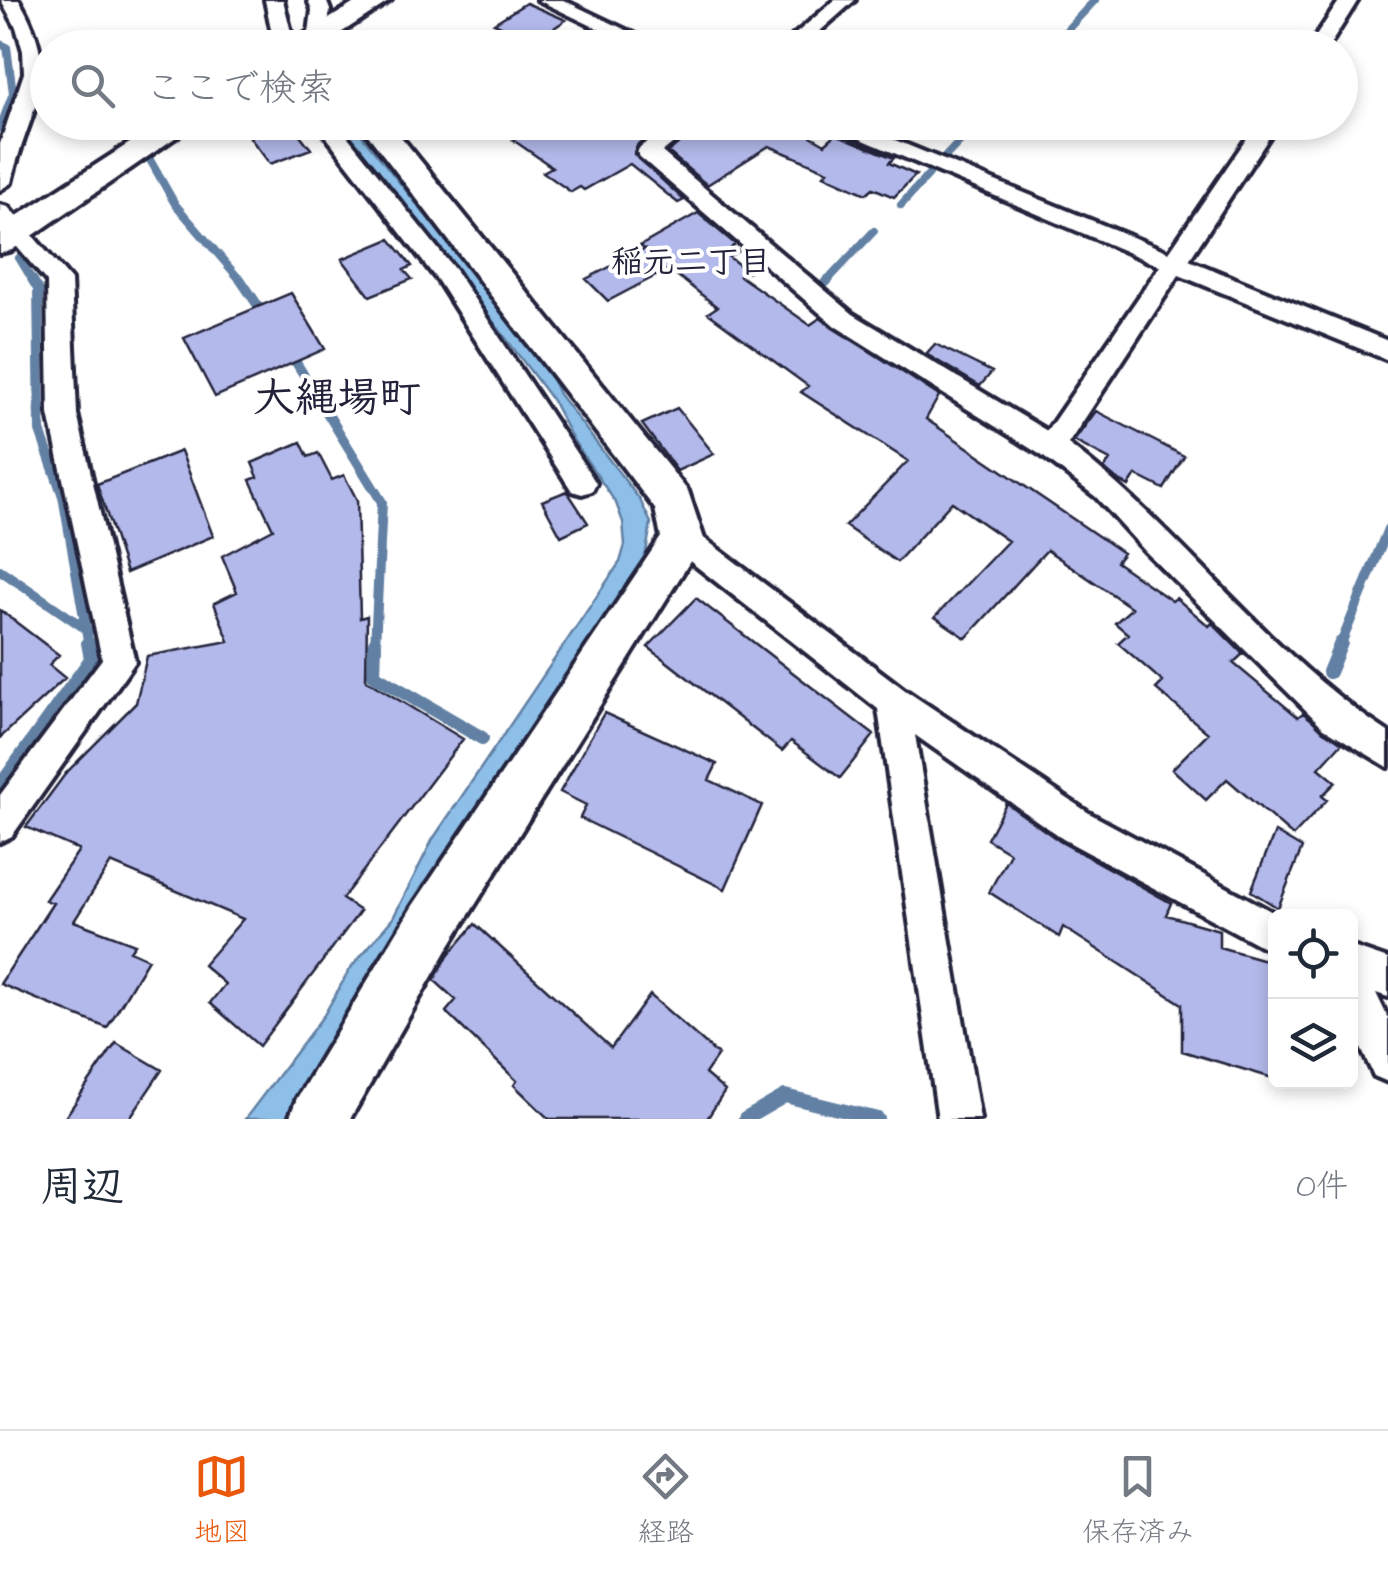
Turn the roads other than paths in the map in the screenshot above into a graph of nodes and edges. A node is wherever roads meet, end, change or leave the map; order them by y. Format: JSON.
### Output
{"nodes":[{"id":1,"x":10,"y":0,"type":"edge"},
{"id":2,"x":274,"y":0,"type":"edge"},
{"id":3,"x":317,"y":0,"type":"edge"},
{"id":4,"x":378,"y":0,"type":"edge"},
{"id":5,"x":547,"y":0,"type":"edge"},
{"id":6,"x":846,"y":0,"type":"edge"},
{"id":7,"x":1349,"y":0,"type":"edge"},
{"id":8,"x":281,"y":30,"type":"edge"},
{"id":9,"x":316,"y":30,"type":"edge"},
{"id":10,"x":331,"y":30,"type":"edge"},
{"id":11,"x":614,"y":30,"type":"edge"},
{"id":12,"x":810,"y":30,"type":"edge"},
{"id":13,"x":1330,"y":30,"type":"edge"},
{"id":14,"x":30,"y":39,"type":"edge"},
{"id":15,"x":30,"y":98,"type":"edge"},
{"id":16,"x":152,"y":140,"type":"edge"},
{"id":17,"x":338,"y":140,"type":"edge"},
{"id":18,"x":387,"y":140,"type":"edge"},
{"id":19,"x":665,"y":140,"type":"edge"},
{"id":20,"x":875,"y":140,"type":"edge"},
{"id":21,"x":1257,"y":140,"type":"edge"},
{"id":22,"x":0,"y":182,"type":"edge"},
{"id":23,"x":6,"y":228,"type":"edge"},
{"id":24,"x":1176,"y":264,"type":"junction"},
{"id":25,"x":1388,"y":351,"type":"edge"},
{"id":26,"x":1052,"y":447,"type":"junction"},
{"id":27,"x":582,"y":484,"type":"dead end"},
{"id":28,"x":684,"y":540,"type":"junction"},
{"id":29,"x":893,"y":701,"type":"junction"},
{"id":30,"x":1388,"y":751,"type":"edge"},
{"id":31,"x":0,"y":824,"type":"edge"},
{"id":32,"x":1268,"y":930,"type":"edge"},
{"id":33,"x":1358,"y":968,"type":"edge"},
{"id":34,"x":1388,"y":978,"type":"edge"},
{"id":35,"x":1358,"y":999,"type":"edge"},
{"id":36,"x":1388,"y":1062,"type":"edge"},
{"id":37,"x":318,"y":1119,"type":"edge"},
{"id":38,"x":959,"y":1119,"type":"edge"}],
"edges":[{"from":1,"to":14,"type":"street"},
{"from":2,"to":8,"type":"street"},
{"from":3,"to":9,"type":"street"},
{"from":4,"to":10,"type":"street"},
{"from":5,"to":11,"type":"street"},
{"from":6,"to":12,"type":"street"},
{"from":7,"to":13,"type":"street"},
{"from":15,"to":22,"type":"street"},
{"from":16,"to":23,"type":"street"},
{"from":17,"to":27,"type":"street"},
{"from":18,"to":28,"type":"street"},
{"from":19,"to":26,"type":"street"},
{"from":20,"to":24,"type":"street"},
{"from":21,"to":24,"type":"street"},
{"from":23,"to":31,"type":"street"},
{"from":24,"to":25,"type":"street"},
{"from":24,"to":26,"type":"street"},
{"from":26,"to":30,"type":"street"},
{"from":28,"to":29,"type":"street"},
{"from":28,"to":37,"type":"street"},
{"from":29,"to":32,"type":"street"},
{"from":29,"to":38,"type":"street"},
{"from":33,"to":34,"type":"street"},
{"from":35,"to":36,"type":"street"}]}
